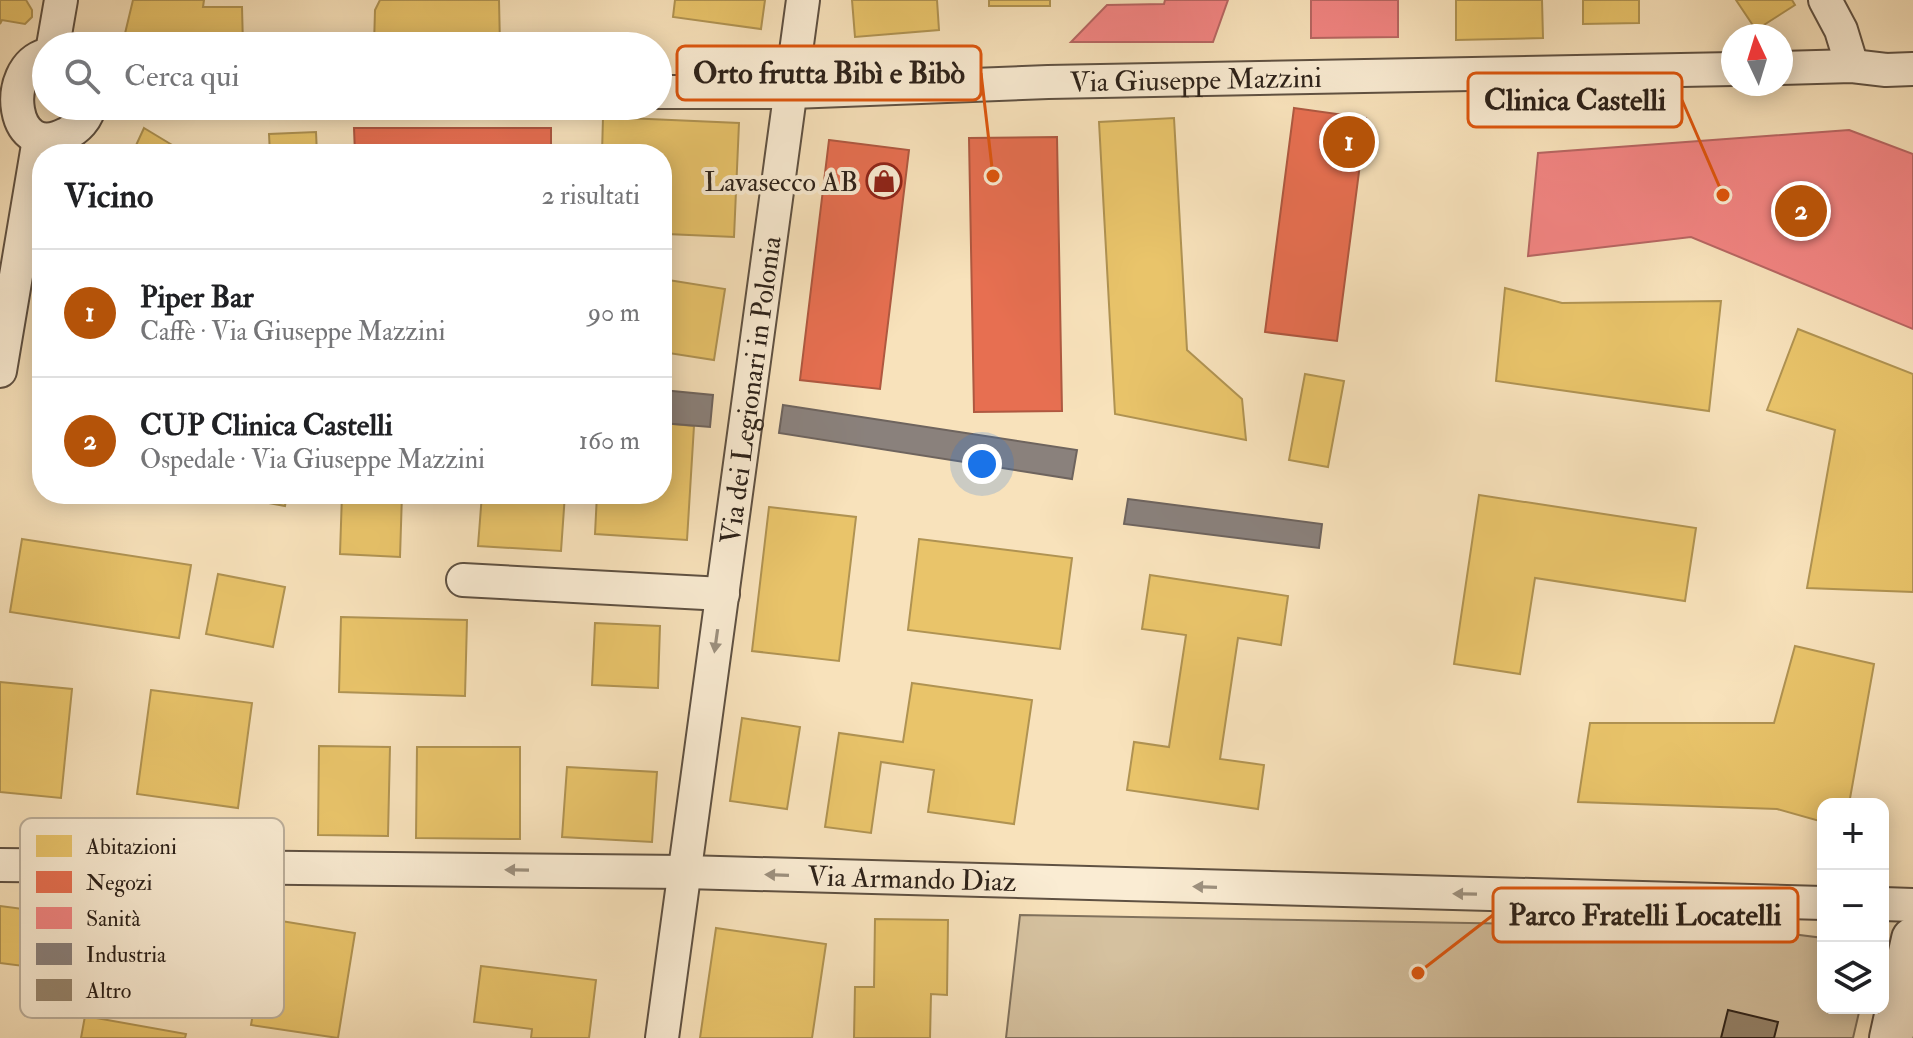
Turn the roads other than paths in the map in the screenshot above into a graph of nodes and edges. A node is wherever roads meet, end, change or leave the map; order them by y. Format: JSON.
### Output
{"nodes":[{"id":1,"x":61,"y":0,"type":"edge"},
{"id":2,"x":803,"y":0,"type":"edge"},
{"id":3,"x":1825,"y":0,"type":"edge"},
{"id":4,"x":55,"y":32,"type":"edge"},
{"id":5,"x":32,"y":57,"type":"edge"},
{"id":6,"x":1852,"y":66,"type":"junction"},
{"id":7,"x":1793,"y":68,"type":"edge"},
{"id":8,"x":1721,"y":69,"type":"edge"},
{"id":9,"x":1913,"y":69,"type":"edge"},
{"id":10,"x":672,"y":92,"type":"edge"},
{"id":11,"x":792,"y":92,"type":"junction"},
{"id":12,"x":2,"y":94,"type":"edge"},
{"id":13,"x":82,"y":120,"type":"edge"},
{"id":14,"x":39,"y":139,"type":"junction"},
{"id":15,"x":38,"y":144,"type":"edge"},
{"id":16,"x":32,"y":181,"type":"edge"},
{"id":17,"x":0,"y":371,"type":"edge"},
{"id":18,"x":463,"y":580,"type":"dead end"},
{"id":19,"x":723,"y":594,"type":"junction"},
{"id":20,"x":0,"y":865,"type":"edge"},
{"id":21,"x":20,"y":865,"type":"edge"},
{"id":22,"x":284,"y":868,"type":"edge"},
{"id":23,"x":685,"y":872,"type":"junction"},
{"id":24,"x":1817,"y":903,"type":"edge"},
{"id":25,"x":1889,"y":904,"type":"edge"},
{"id":26,"x":1913,"y":905,"type":"edge"},
{"id":27,"x":1913,"y":939,"type":"edge"},
{"id":28,"x":662,"y":1038,"type":"edge"},
{"id":29,"x":1891,"y":1038,"type":"edge"}],
"edges":[{"from":1,"to":4,"type":"street"},
{"from":2,"to":11,"type":"street","name":"Via dei Legionari in Polonia"},
{"from":3,"to":6,"type":"street"},
{"from":5,"to":12,"type":"street"},
{"from":6,"to":7,"type":"street"},
{"from":6,"to":9,"type":"street"},
{"from":8,"to":11,"type":"street","name":"Via Giuseppe Mazzini"},
{"from":10,"to":11,"type":"street","name":"Via Giuseppe Mazzini"},
{"from":11,"to":19,"type":"street","name":"Via dei Legionari in Polonia"},
{"from":12,"to":14,"type":"street"},
{"from":13,"to":14,"type":"street"},
{"from":14,"to":15,"type":"street"},
{"from":16,"to":17,"type":"street"},
{"from":18,"to":19,"type":"street"},
{"from":19,"to":23,"type":"street","name":"Via dei Legionari in Polonia","one_way":true},
{"from":21,"to":20,"type":"street","name":"Via Armando Diaz","one_way":true},
{"from":23,"to":22,"type":"street","name":"Via Armando Diaz","one_way":true},
{"from":24,"to":23,"type":"street","name":"Via Armando Diaz","one_way":true},
{"from":23,"to":28,"type":"street","name":"Via dei Legionari in Polonia"},
{"from":25,"to":26,"type":"street"},
{"from":27,"to":29,"type":"street"}]}
